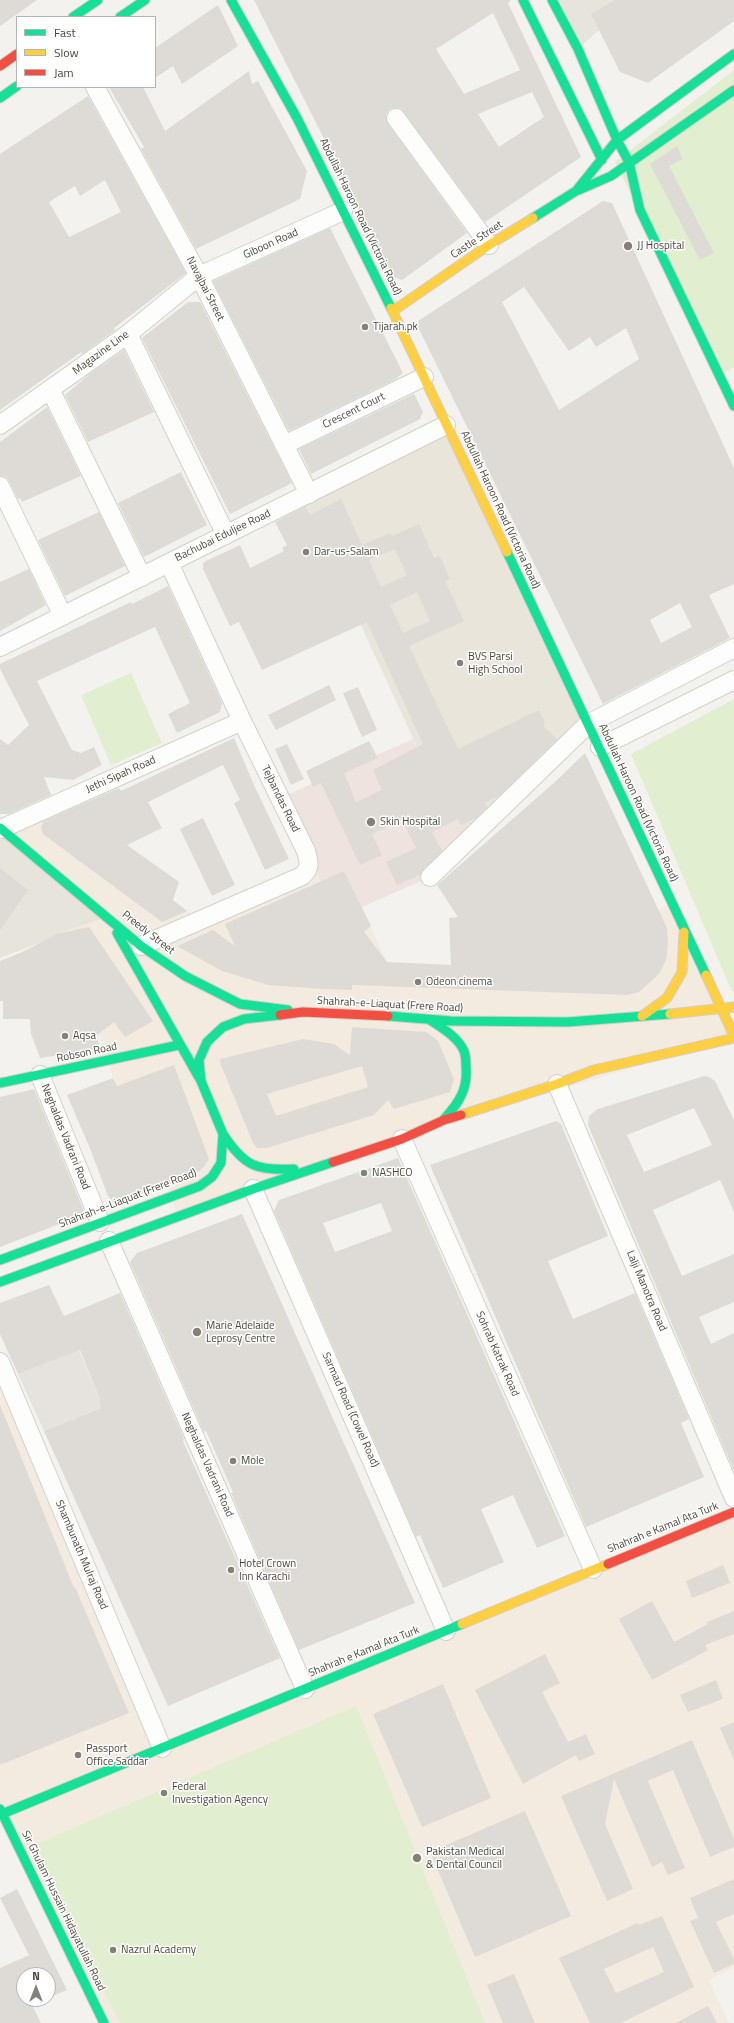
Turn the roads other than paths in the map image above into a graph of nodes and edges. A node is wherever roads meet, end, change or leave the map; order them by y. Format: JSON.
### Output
{"nodes":[{"id":1,"x":98,"y":0,"type":"edge"},
{"id":2,"x":145,"y":0,"type":"edge"},
{"id":3,"x":231,"y":0,"type":"edge"},
{"id":4,"x":523,"y":0,"type":"edge"},
{"id":5,"x":552,"y":0,"type":"edge"},
{"id":6,"x":74,"y":16,"type":"edge"},
{"id":7,"x":121,"y":16,"type":"edge"},
{"id":8,"x":734,"y":54,"type":"edge"},
{"id":9,"x":16,"y":55,"type":"edge"},
{"id":10,"x":0,"y":66,"type":"edge"},
{"id":11,"x":16,"y":87,"type":"edge"},
{"id":12,"x":96,"y":88,"type":"edge"},
{"id":13,"x":734,"y":90,"type":"edge"},
{"id":14,"x":0,"y":98,"type":"edge"},
{"id":15,"x":396,"y":118,"type":"dead end"},
{"id":16,"x":617,"y":140,"type":"junction"},
{"id":17,"x":602,"y":160,"type":"junction"},
{"id":18,"x":629,"y":162,"type":"junction"},
{"id":19,"x":614,"y":179,"type":"junction"},
{"id":20,"x":576,"y":191,"type":"junction"},
{"id":21,"x":626,"y":193,"type":"dead end"},
{"id":22,"x":640,"y":210,"type":"junction"},
{"id":23,"x":343,"y":211,"type":"junction"},
{"id":24,"x":489,"y":246,"type":"junction"},
{"id":25,"x":199,"y":276,"type":"junction"},
{"id":26,"x":393,"y":312,"type":"junction"},
{"id":27,"x":128,"y":334,"type":"junction"},
{"id":28,"x":424,"y":377,"type":"junction"},
{"id":29,"x":50,"y":389,"type":"junction"},
{"id":30,"x":734,"y":406,"type":"edge"},
{"id":31,"x":0,"y":425,"type":"edge"},
{"id":32,"x":446,"y":425,"type":"junction"},
{"id":33,"x":284,"y":445,"type":"junction"},
{"id":34,"x":0,"y":486,"type":"edge"},
{"id":35,"x":309,"y":494,"type":"junction"},
{"id":36,"x":226,"y":535,"type":"junction"},
{"id":37,"x":169,"y":563,"type":"junction"},
{"id":38,"x":142,"y":577,"type":"junction"},
{"id":39,"x":63,"y":616,"type":"junction"},
{"id":40,"x":0,"y":647,"type":"edge"},
{"id":41,"x":734,"y":648,"type":"edge"},
{"id":42,"x":734,"y":680,"type":"edge"},
{"id":43,"x":242,"y":721,"type":"junction"},
{"id":44,"x":588,"y":724,"type":"junction"},
{"id":45,"x":600,"y":746,"type":"junction"},
{"id":46,"x":0,"y":829,"type":"edge"},
{"id":47,"x":430,"y":878,"type":"dead end"},
{"id":48,"x":108,"y":917,"type":"junction"},
{"id":49,"x":684,"y":930,"type":"junction"},
{"id":50,"x":141,"y":946,"type":"junction"},
{"id":51,"x":734,"y":1007,"type":"edge"},
{"id":52,"x":722,"y":1009,"type":"junction"},
{"id":53,"x":303,"y":1012,"type":"junction"},
{"id":54,"x":641,"y":1017,"type":"junction"},
{"id":55,"x":430,"y":1020,"type":"junction"},
{"id":56,"x":734,"y":1037,"type":"edge"},
{"id":57,"x":179,"y":1045,"type":"junction"},
{"id":58,"x":40,"y":1075,"type":"junction"},
{"id":59,"x":201,"y":1081,"type":"junction"},
{"id":60,"x":0,"y":1083,"type":"edge"},
{"id":61,"x":557,"y":1084,"type":"junction"},
{"id":62,"x":444,"y":1120,"type":"junction"},
{"id":63,"x":223,"y":1134,"type":"junction"},
{"id":64,"x":402,"y":1138,"type":"junction"},
{"id":65,"x":352,"y":1157,"type":"junction"},
{"id":66,"x":253,"y":1189,"type":"junction"},
{"id":67,"x":100,"y":1222,"type":"junction"},
{"id":68,"x":109,"y":1241,"type":"junction"},
{"id":69,"x":0,"y":1260,"type":"edge"},
{"id":70,"x":0,"y":1282,"type":"edge"},
{"id":71,"x":0,"y":1362,"type":"edge"},
{"id":72,"x":734,"y":1498,"type":"edge"},
{"id":73,"x":734,"y":1512,"type":"edge"},
{"id":74,"x":592,"y":1569,"type":"junction"},
{"id":75,"x":446,"y":1631,"type":"junction"},
{"id":76,"x":305,"y":1689,"type":"junction"},
{"id":77,"x":162,"y":1748,"type":"junction"},
{"id":78,"x":1,"y":1811,"type":"edge"},
{"id":79,"x":104,"y":2023,"type":"edge"}],
"edges":[{"from":1,"to":6,"type":"main road"},
{"from":2,"to":7,"type":"main road"},
{"from":3,"to":23,"type":"main road","name":"Abdullah Haroon Road (Victoria Road)"},
{"from":4,"to":17,"type":"main road"},
{"from":5,"to":16,"type":"main road"},
{"from":8,"to":16,"type":"main road","name":"Castle Street"},
{"from":9,"to":10,"type":"main road"},
{"from":11,"to":14,"type":"main road"},
{"from":12,"to":25,"type":"street","name":"Navajbai Street"},
{"from":13,"to":18,"type":"main road","name":"Castle Street"},
{"from":15,"to":24,"type":"street"},
{"from":16,"to":17,"type":"main road","name":"Castle Street"},
{"from":16,"to":18,"type":"main road"},
{"from":17,"to":19,"type":"main road"},
{"from":17,"to":20,"type":"main road","name":"Castle Street"},
{"from":18,"to":19,"type":"main road","name":"Castle Street"},
{"from":18,"to":22,"type":"main road"},
{"from":19,"to":20,"type":"main road","name":"Castle Street"},
{"from":20,"to":24,"type":"main road","name":"Castle Street"},
{"from":21,"to":22,"type":"main road"},
{"from":22,"to":30,"type":"main road"},
{"from":23,"to":25,"type":"street","name":"Giboon Road"},
{"from":23,"to":26,"type":"main road","name":"Abdullah Haroon Road (Victoria Road)"},
{"from":24,"to":26,"type":"main road","name":"Castle Street"},
{"from":25,"to":27,"type":"street","name":"Magazine Line"},
{"from":25,"to":33,"type":"street","name":"Navajbai Street"},
{"from":26,"to":28,"type":"main road","name":"Abdullah Haroon Road (Victoria Road)"},
{"from":27,"to":29,"type":"street","name":"Magazine Line"},
{"from":27,"to":36,"type":"street"},
{"from":28,"to":32,"type":"main road","name":"Abdullah Haroon Road (Victoria Road)"},
{"from":28,"to":33,"type":"street","name":"Crescent Court"},
{"from":29,"to":31,"type":"street","name":"Magazine Line"},
{"from":29,"to":38,"type":"street"},
{"from":32,"to":35,"type":"street","name":"Bachubai Eduljee Road"},
{"from":32,"to":44,"type":"main road","name":"Abdullah Haroon Road (Victoria Road)"},
{"from":33,"to":35,"type":"street","name":"Navajbai Street"},
{"from":34,"to":39,"type":"street"},
{"from":35,"to":36,"type":"street","name":"Bachubai Eduljee Road"},
{"from":36,"to":37,"type":"street","name":"Bachubai Eduljee Road"},
{"from":37,"to":38,"type":"street","name":"Bachubai Eduljee Road"},
{"from":37,"to":43,"type":"street","name":"Tejbandas Road"},
{"from":38,"to":39,"type":"street","name":"Bachubai Eduljee Road"},
{"from":39,"to":40,"type":"street","name":"Bachubai Eduljee Road"},
{"from":41,"to":44,"type":"street"},
{"from":42,"to":45,"type":"street"},
{"from":43,"to":46,"type":"street","name":"Jethi Sipah Road"},
{"from":43,"to":50,"type":"street","name":"Tejbandas Road"},
{"from":44,"to":45,"type":"main road","name":"Abdullah Haroon Road (Victoria Road)"},
{"from":44,"to":47,"type":"street"},
{"from":45,"to":49,"type":"main road","name":"Abdullah Haroon Road (Victoria Road)"},
{"from":46,"to":48,"type":"main road","name":"Preedy Street"},
{"from":48,"to":50,"type":"main road","name":"Preedy Street"},
{"from":48,"to":57,"type":"main road"},
{"from":49,"to":52,"type":"main road","name":"Abdullah Haroon Road (Victoria Road)"},
{"from":49,"to":54,"type":"main road"},
{"from":50,"to":53,"type":"main road","name":"Preedy Street"},
{"from":51,"to":52,"type":"main road","name":"Shahrah-e-Liaquat (Frere Road)"},
{"from":52,"to":54,"type":"main road","name":"Shahrah-e-Liaquat (Frere Road)"},
{"from":52,"to":56,"type":"main road","name":"Abdullah Haroon Road (Victoria Road)"},
{"from":53,"to":55,"type":"main road","name":"Shahrah-e-Liaquat (Frere Road)"},
{"from":53,"to":59,"type":"main road","name":"Shahrah-e-Liaquat (Frere Road)"},
{"from":54,"to":55,"type":"main road","name":"Shahrah-e-Liaquat (Frere Road)"},
{"from":55,"to":62,"type":"main road"},
{"from":56,"to":61,"type":"main road"},
{"from":57,"to":58,"type":"main road","name":"Robson Road"},
{"from":57,"to":59,"type":"main road"},
{"from":58,"to":60,"type":"main road","name":"Robson Road"},
{"from":58,"to":67,"type":"street","name":"Neghaldas Vadrani Road"},
{"from":59,"to":63,"type":"main road","name":"Shahrah-e-Liaquat (Frere Road)"},
{"from":61,"to":62,"type":"main road"},
{"from":61,"to":72,"type":"street","name":"Lalji Manotra Road"},
{"from":62,"to":64,"type":"main road"},
{"from":63,"to":65,"type":"main road"},
{"from":63,"to":67,"type":"main road","name":"Shahrah-e-Liaquat (Frere Road)"},
{"from":64,"to":65,"type":"main road"},
{"from":64,"to":74,"type":"street","name":"Sohrab Katrak Road"},
{"from":65,"to":66,"type":"main road"},
{"from":66,"to":68,"type":"main road"},
{"from":66,"to":75,"type":"street","name":"Sarmad Road (Cowel Road)"},
{"from":67,"to":69,"type":"main road","name":"Shahrah-e-Liaquat (Frere Road)"},
{"from":68,"to":70,"type":"main road"},
{"from":68,"to":76,"type":"street","name":"Neghaldas Vadrani Road"},
{"from":71,"to":77,"type":"street","name":"Shambunath Mulraj Road"},
{"from":73,"to":74,"type":"main road","name":"Shahrah e Kamal Ata Turk"},
{"from":74,"to":75,"type":"main road","name":"Shahrah e Kamal Ata Turk"},
{"from":75,"to":76,"type":"main road","name":"Shahrah e Kamal Ata Turk"},
{"from":76,"to":77,"type":"main road","name":"Shahrah e Kamal Ata Turk"},
{"from":77,"to":78,"type":"main road","name":"Shahrah e Kamal Ata Turk"},
{"from":78,"to":79,"type":"main road","name":"Sir Ghulam Hussain Hidayatullah Road"}]}
